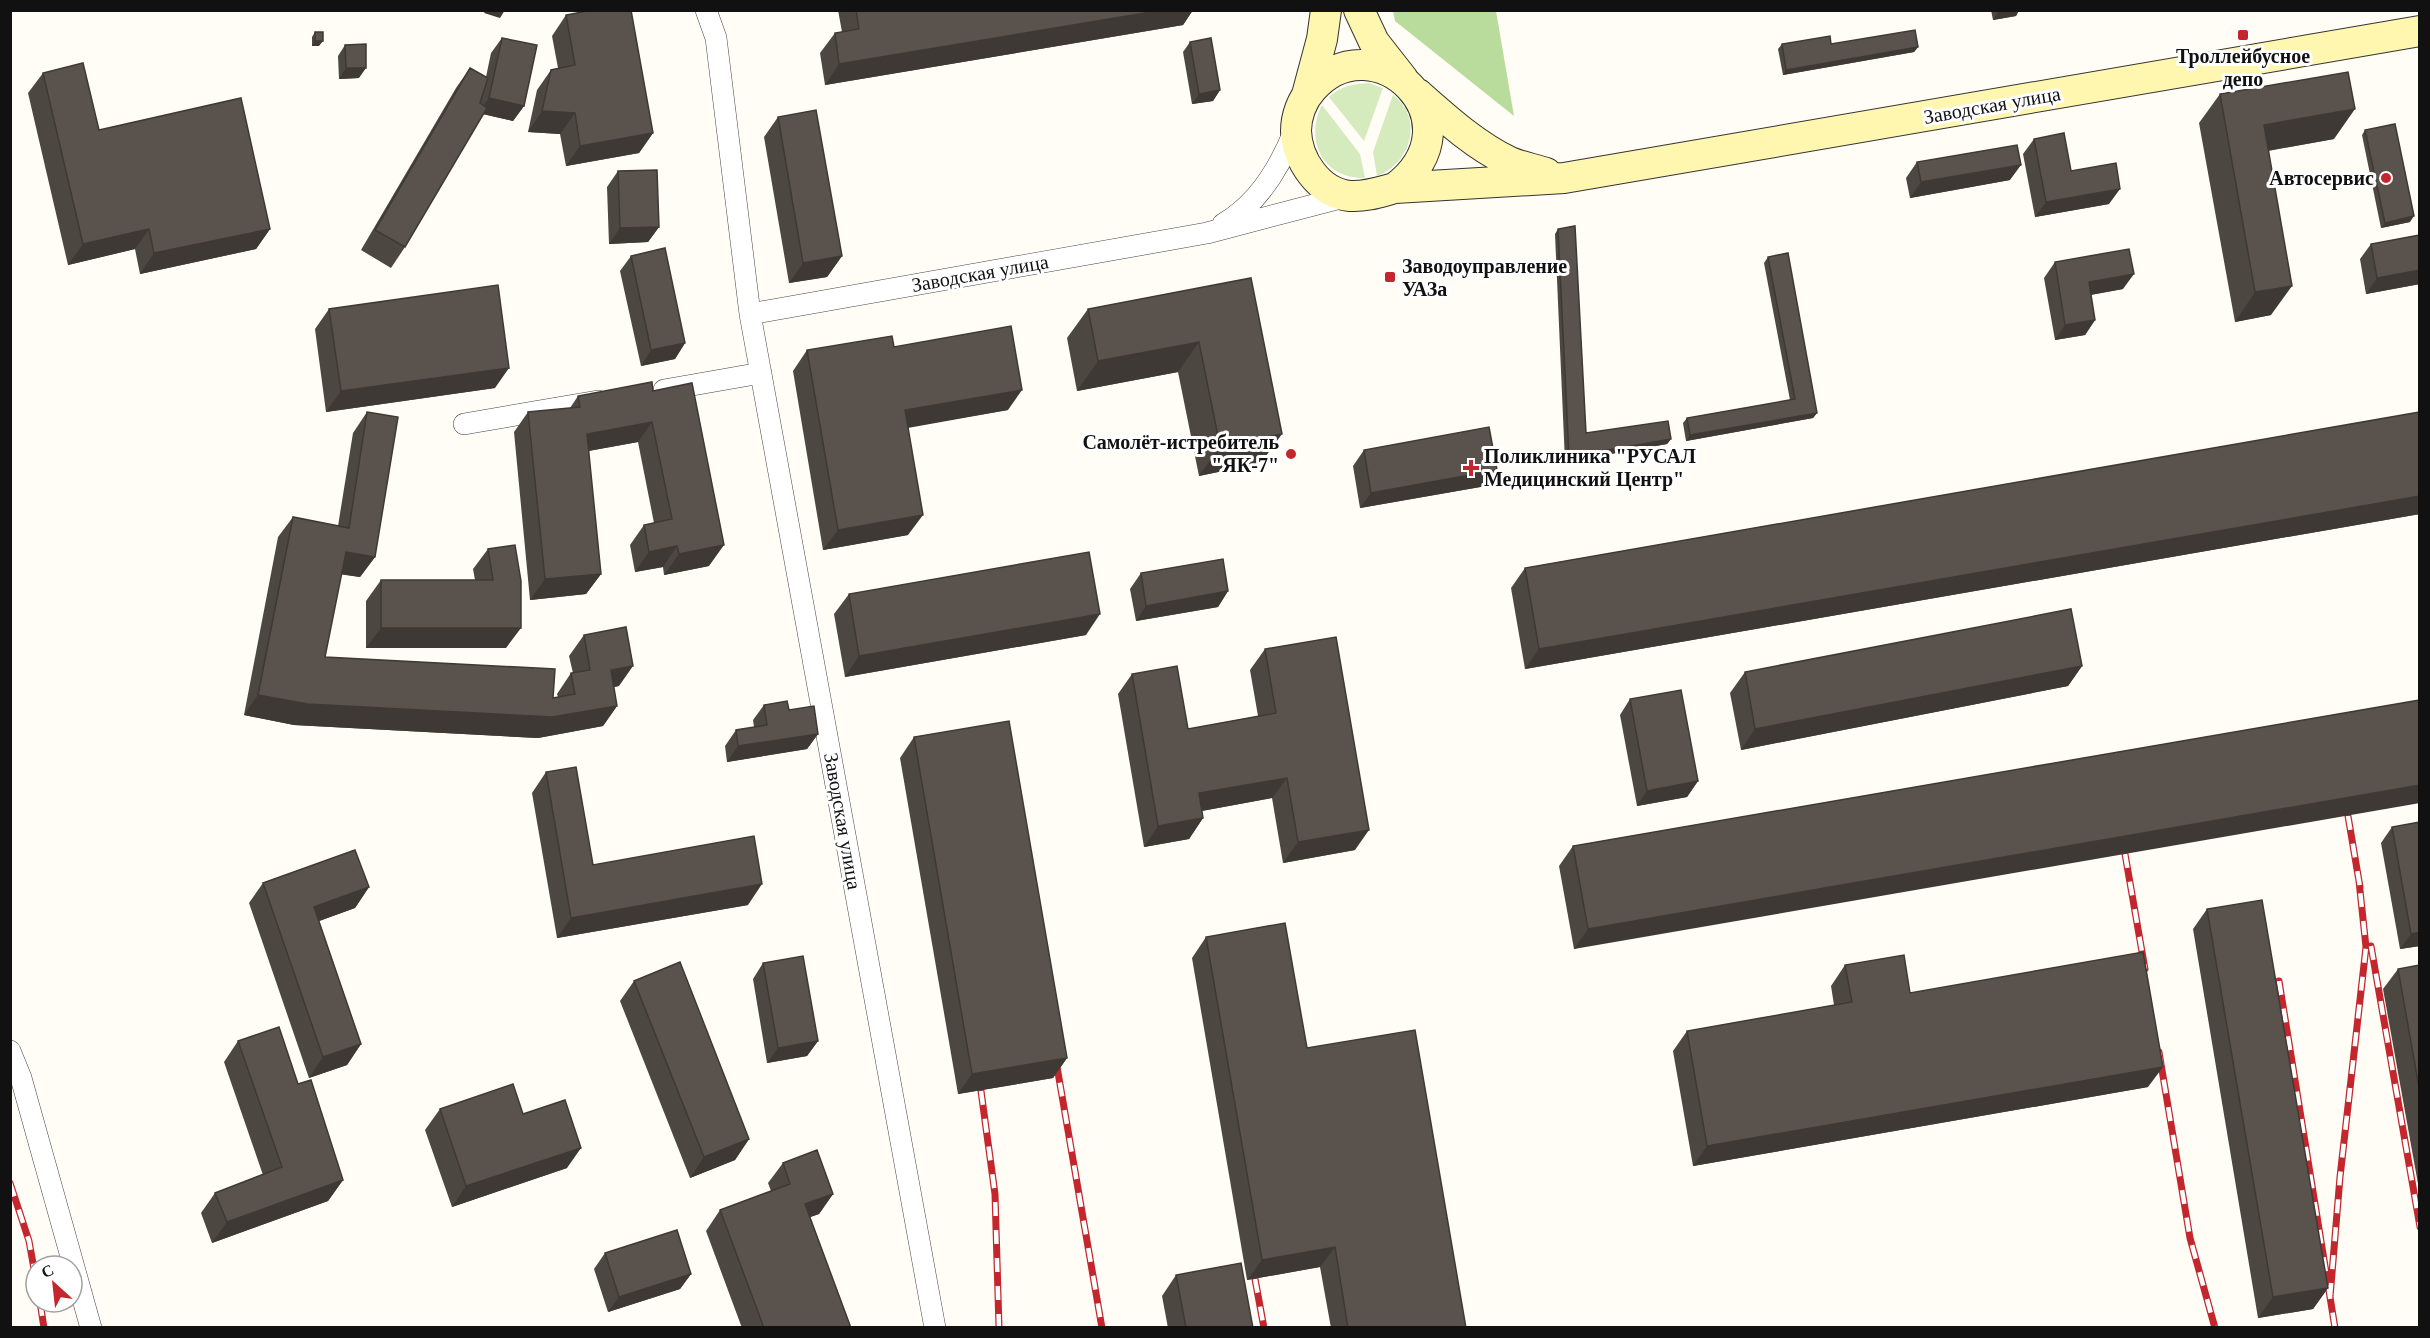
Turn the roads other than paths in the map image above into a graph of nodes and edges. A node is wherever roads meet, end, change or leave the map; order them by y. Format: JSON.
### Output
{"nodes":[{"id":1,"x":706,"y":10,"type":"edge"},
{"id":2,"x":1326,"y":10,"type":"edge"},
{"id":3,"x":1359,"y":10,"type":"edge"},
{"id":4,"x":2420,"y":31,"type":"edge"},
{"id":5,"x":1409,"y":86,"type":"junction"},
{"id":6,"x":1307,"y":95,"type":"junction"},
{"id":7,"x":1296,"y":127,"type":"junction"},
{"id":8,"x":1564,"y":178,"type":"junction"},
{"id":9,"x":1395,"y":188,"type":"junction"},
{"id":10,"x":1348,"y":196,"type":"junction"},
{"id":11,"x":1210,"y":232,"type":"junction"},
{"id":12,"x":750,"y":314,"type":"junction"},
{"id":13,"x":761,"y":374,"type":"junction"},
{"id":14,"x":647,"y":393,"type":"edge"},
{"id":15,"x":612,"y":399,"type":"edge"},
{"id":16,"x":464,"y":424,"type":"dead end"},
{"id":17,"x":10,"y":1051,"type":"edge"},
{"id":18,"x":91,"y":1328,"type":"edge"},
{"id":19,"x":935,"y":1328,"type":"edge"}],
"edges":[{"from":1,"to":12,"type":"street","name":"Заводская улица"},
{"from":2,"to":6,"type":"street"},
{"from":3,"to":5,"type":"street"},
{"from":4,"to":8,"type":"street","name":"Заводская улица"},
{"from":5,"to":6,"type":"street"},
{"from":5,"to":8,"type":"street"},
{"from":5,"to":9,"type":"street"},
{"from":6,"to":7,"type":"street"},
{"from":7,"to":10,"type":"street"},
{"from":7,"to":11,"type":"street"},
{"from":8,"to":9,"type":"street","name":"Заводская улица"},
{"from":9,"to":10,"type":"street"},
{"from":10,"to":11,"type":"street","name":"Заводская улица"},
{"from":11,"to":12,"type":"street","name":"Заводская улица"},
{"from":12,"to":13,"type":"street","name":"Заводская улица"},
{"from":13,"to":14,"type":"street"},
{"from":13,"to":19,"type":"street","name":"Заводская улица"},
{"from":15,"to":16,"type":"street"},
{"from":17,"to":18,"type":"street"}]}
